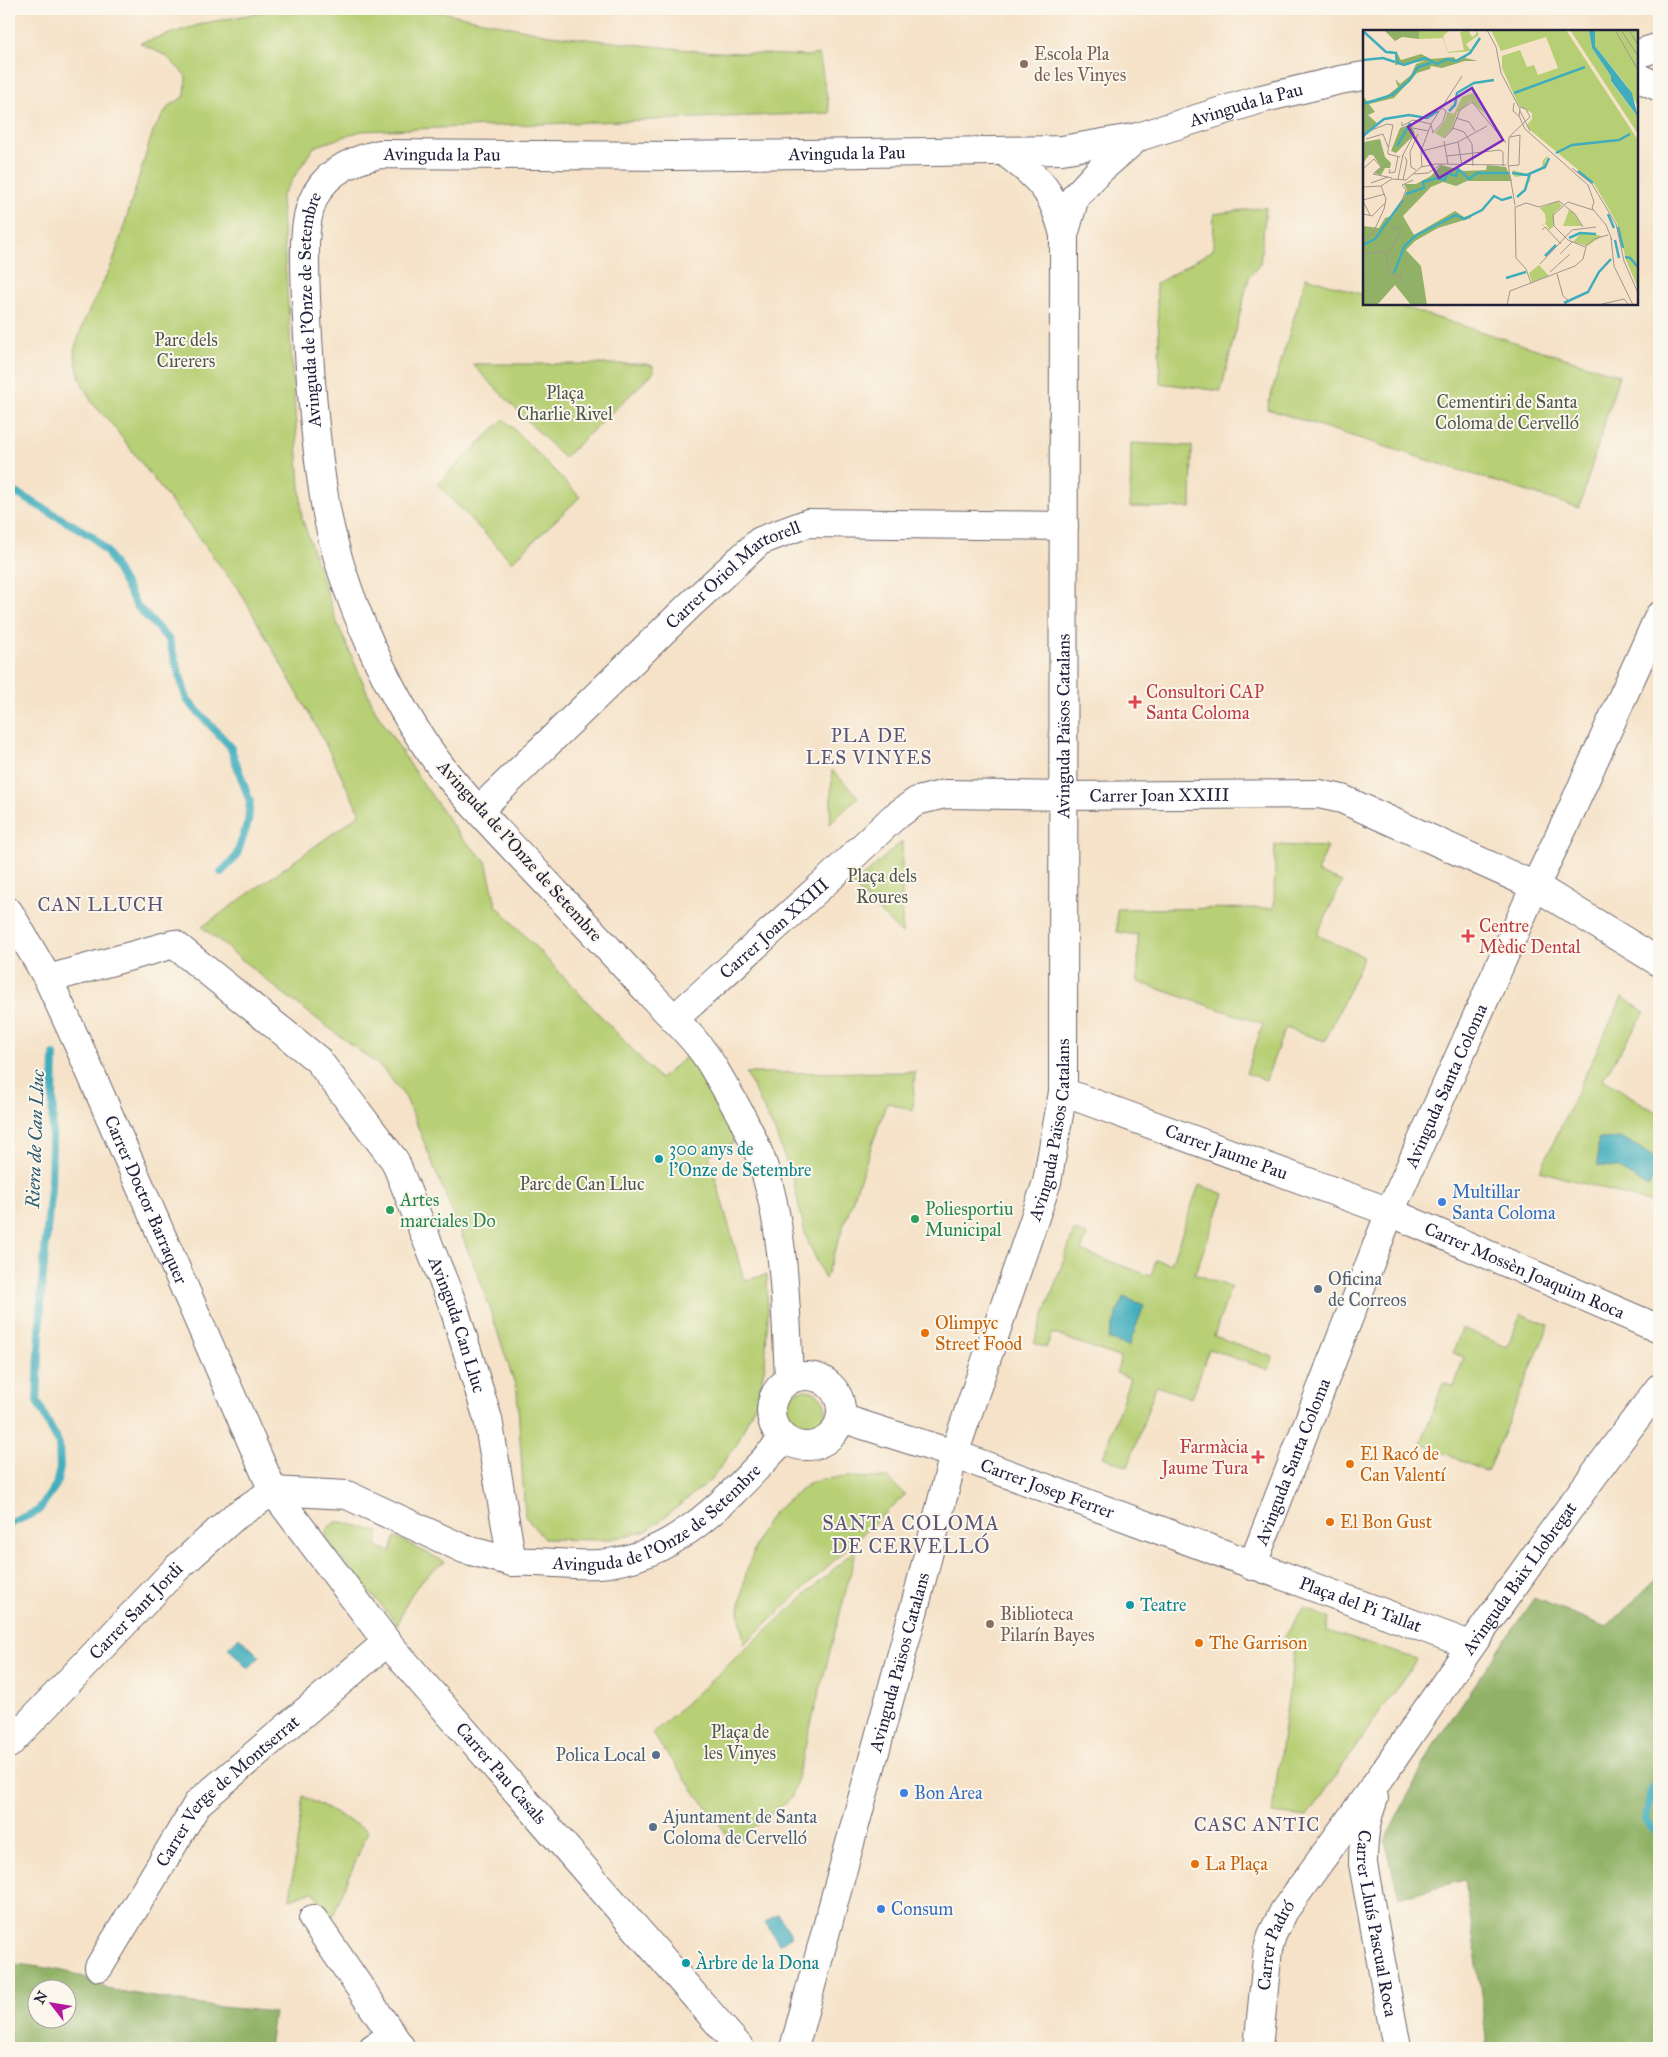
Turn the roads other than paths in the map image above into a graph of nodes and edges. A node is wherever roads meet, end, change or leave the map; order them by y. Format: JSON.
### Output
{"nodes":[{"id":1,"x":1659,"y":47,"type":"edge"},
{"id":2,"x":1638,"y":54,"type":"edge"},
{"id":3,"x":1363,"y":76,"type":"edge"},
{"id":4,"x":1638,"y":77,"type":"edge"},
{"id":5,"x":1659,"y":87,"type":"edge"},
{"id":6,"x":1138,"y":137,"type":"junction"},
{"id":7,"x":1004,"y":151,"type":"junction"},
{"id":8,"x":328,"y":179,"type":"joint"},
{"id":9,"x":1064,"y":235,"type":"junction"},
{"id":10,"x":1064,"y":526,"type":"junction"},
{"id":11,"x":1659,"y":616,"type":"edge"},
{"id":12,"x":1064,"y":796,"type":"junction"},
{"id":13,"x":479,"y":810,"type":"junction"},
{"id":14,"x":1535,"y":886,"type":"junction"},
{"id":15,"x":9,"y":912,"type":"edge"},
{"id":16,"x":1659,"y":962,"type":"edge"},
{"id":17,"x":48,"y":979,"type":"junction"},
{"id":18,"x":674,"y":1019,"type":"junction"},
{"id":19,"x":1063,"y":1092,"type":"junction"},
{"id":20,"x":1390,"y":1212,"type":"junction"},
{"id":21,"x":1659,"y":1329,"type":"edge"},
{"id":22,"x":789,"y":1380,"type":"junction"},
{"id":23,"x":1659,"y":1388,"type":"edge"},
{"id":24,"x":841,"y":1418,"type":"junction"},
{"id":25,"x":784,"y":1439,"type":"junction"},
{"id":26,"x":954,"y":1454,"type":"junction"},
{"id":27,"x":273,"y":1491,"type":"junction"},
{"id":28,"x":512,"y":1562,"type":"junction"},
{"id":29,"x":1252,"y":1566,"type":"junction"},
{"id":30,"x":387,"y":1642,"type":"junction"},
{"id":31,"x":1470,"y":1645,"type":"junction"},
{"id":32,"x":9,"y":1744,"type":"edge"},
{"id":33,"x":1384,"y":1772,"type":"junction"},
{"id":34,"x":1325,"y":1856,"type":"junction"},
{"id":35,"x":1362,"y":1864,"type":"junction"},
{"id":36,"x":313,"y":1919,"type":"dead end"},
{"id":37,"x":98,"y":1967,"type":"dead end"},
{"id":38,"x":389,"y":2044,"type":"edge"},
{"id":39,"x":740,"y":2048,"type":"edge"},
{"id":40,"x":794,"y":2048,"type":"edge"},
{"id":41,"x":1258,"y":2048,"type":"edge"},
{"id":42,"x":1397,"y":2048,"type":"edge"}],
"edges":[{"from":1,"to":2,"type":"street"},
{"from":3,"to":6,"type":"street","name":"Avinguda la Pau"},
{"from":4,"to":5,"type":"street"},
{"from":6,"to":7,"type":"street","name":"Avinguda la Pau"},
{"from":6,"to":9,"type":"street","name":"Avinguda Països Catalans"},
{"from":7,"to":8,"type":"street","name":"Avinguda la Pau"},
{"from":7,"to":9,"type":"street","name":"Avinguda Països Catalans"},
{"from":8,"to":13,"type":"street","name":"Avinguda de l'Onze de Setembre"},
{"from":9,"to":10,"type":"street","name":"Avinguda Països Catalans"},
{"from":10,"to":12,"type":"street","name":"Avinguda Països Catalans"},
{"from":10,"to":13,"type":"street","name":"Carrer Oriol Martorell"},
{"from":11,"to":14,"type":"street","name":"Avinguda Santa Coloma"},
{"from":12,"to":14,"type":"street","name":"Carrer Joan XXIII"},
{"from":12,"to":18,"type":"street","name":"Carrer Joan XXIII"},
{"from":12,"to":19,"type":"street","name":"Avinguda Països Catalans"},
{"from":13,"to":18,"type":"street","name":"Avinguda de l'Onze de Setembre"},
{"from":14,"to":16,"type":"street","name":"Carrer Joan XXIII"},
{"from":14,"to":20,"type":"street","name":"Avinguda Santa Coloma"},
{"from":15,"to":17,"type":"street","name":"Carrer Doctor Barraquer"},
{"from":17,"to":27,"type":"street","name":"Carrer Doctor Barraquer"},
{"from":17,"to":28,"type":"street","name":"Avinguda Can Lluc"},
{"from":18,"to":22,"type":"street","name":"Avinguda de l'Onze de Setembre"},
{"from":19,"to":20,"type":"street","name":"Carrer Jaume Pau"},
{"from":19,"to":26,"type":"street","name":"Avinguda Països Catalans"},
{"from":20,"to":21,"type":"street","name":"Carrer Mossèn Joaquim Roca"},
{"from":20,"to":29,"type":"street","name":"Avinguda Santa Coloma"},
{"from":22,"to":24,"type":"street"},
{"from":22,"to":25,"type":"street"},
{"from":23,"to":31,"type":"street","name":"Avinguda Baix Llobregat"},
{"from":24,"to":25,"type":"street"},
{"from":24,"to":26,"type":"street","name":"Carrer Josep Ferrer"},
{"from":25,"to":28,"type":"street","name":"Avinguda de l'Onze de Setembre"},
{"from":26,"to":29,"type":"street","name":"Carrer Josep Ferrer"},
{"from":26,"to":40,"type":"street","name":"Avinguda Països Catalans"},
{"from":27,"to":28,"type":"street"},
{"from":27,"to":30,"type":"street","name":"Carrer Pau Casals"},
{"from":27,"to":32,"type":"street","name":"Carrer Sant Jordi"},
{"from":29,"to":31,"type":"street","name":"Plaça del Pi Tallat"},
{"from":30,"to":37,"type":"street","name":"Carrer Verge de Montserrat"},
{"from":30,"to":39,"type":"street","name":"Carrer Pau Casals"},
{"from":31,"to":33,"type":"street","name":"Avinguda Baix Llobregat"},
{"from":33,"to":34,"type":"street","name":"Carrer Padró"},
{"from":33,"to":35,"type":"street","name":"Carrer Lluís Pascual Roca"},
{"from":34,"to":35,"type":"street"},
{"from":34,"to":41,"type":"street","name":"Carrer Padró"},
{"from":35,"to":42,"type":"street","name":"Carrer Lluís Pascual Roca"},
{"from":36,"to":38,"type":"street"}]}
